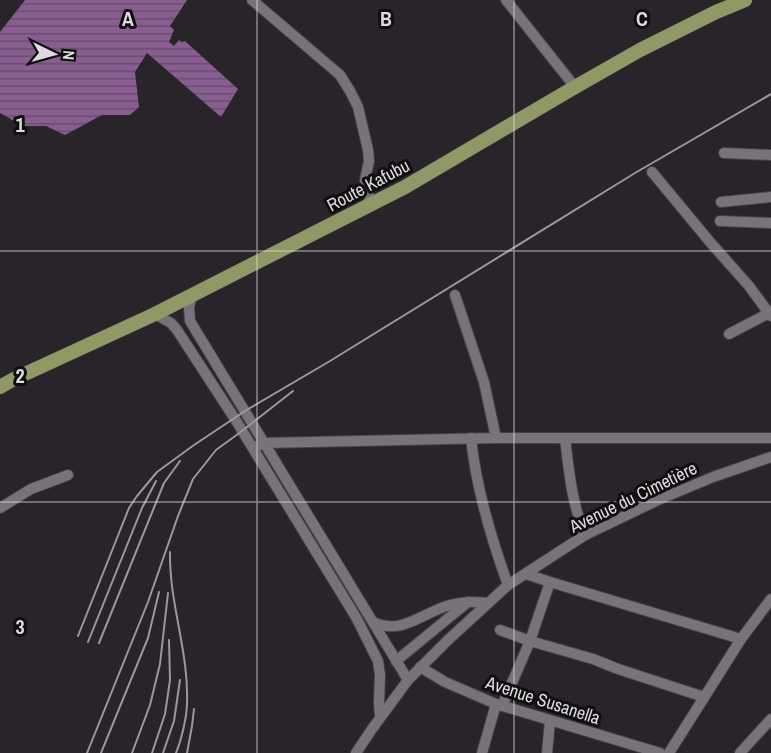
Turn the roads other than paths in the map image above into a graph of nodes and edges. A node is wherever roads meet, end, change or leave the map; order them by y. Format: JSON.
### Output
{"nodes":[{"id":1,"x":252,"y":0,"type":"edge"},
{"id":2,"x":506,"y":0,"type":"edge"},
{"id":3,"x":745,"y":0,"type":"edge"},
{"id":4,"x":575,"y":87,"type":"junction"},
{"id":5,"x":724,"y":153,"type":"dead end"},
{"id":6,"x":771,"y":154,"type":"edge"},
{"id":7,"x":652,"y":172,"type":"dead end"},
{"id":8,"x":771,"y":197,"type":"edge"},
{"id":9,"x":721,"y":202,"type":"dead end"},
{"id":10,"x":371,"y":204,"type":"junction"},
{"id":11,"x":720,"y":221,"type":"dead end"},
{"id":12,"x":771,"y":223,"type":"edge"},
{"id":13,"x":192,"y":294,"type":"junction"},
{"id":14,"x":455,"y":295,"type":"dead end"},
{"id":15,"x":155,"y":314,"type":"junction"},
{"id":16,"x":770,"y":314,"type":"edge"},
{"id":17,"x":729,"y":334,"type":"dead end"},
{"id":18,"x":0,"y":387,"type":"edge"},
{"id":19,"x":471,"y":438,"type":"junction"},
{"id":20,"x":496,"y":438,"type":"junction"},
{"id":21,"x":565,"y":438,"type":"junction"},
{"id":22,"x":771,"y":438,"type":"edge"},
{"id":23,"x":264,"y":442,"type":"junction"},
{"id":24,"x":253,"y":448,"type":"junction"},
{"id":25,"x":771,"y":457,"type":"edge"},
{"id":26,"x":68,"y":475,"type":"dead end"},
{"id":27,"x":0,"y":508,"type":"edge"},
{"id":28,"x":585,"y":535,"type":"junction"},
{"id":29,"x":526,"y":574,"type":"junction"},
{"id":30,"x":550,"y":582,"type":"junction"},
{"id":31,"x":507,"y":585,"type":"junction"},
{"id":32,"x":771,"y":599,"type":"edge"},
{"id":33,"x":469,"y":601,"type":"junction"},
{"id":34,"x":488,"y":603,"type":"junction"},
{"id":35,"x":374,"y":622,"type":"junction"},
{"id":36,"x":500,"y":630,"type":"dead end"},
{"id":37,"x":741,"y":639,"type":"junction"},
{"id":38,"x":530,"y":641,"type":"junction"},
{"id":39,"x":396,"y":661,"type":"junction"},
{"id":40,"x":420,"y":667,"type":"junction"},
{"id":41,"x":408,"y":680,"type":"junction"},
{"id":42,"x":704,"y":697,"type":"junction"},
{"id":43,"x":499,"y":705,"type":"junction"},
{"id":44,"x":380,"y":716,"type":"junction"},
{"id":45,"x":771,"y":719,"type":"edge"},
{"id":46,"x":550,"y":721,"type":"junction"},
{"id":47,"x":356,"y":753,"type":"edge"},
{"id":48,"x":482,"y":753,"type":"edge"},
{"id":49,"x":547,"y":753,"type":"edge"},
{"id":50,"x":660,"y":753,"type":"edge"},
{"id":51,"x":669,"y":753,"type":"edge"},
{"id":52,"x":740,"y":753,"type":"edge"}],
"edges":[{"from":1,"to":10,"type":"street"},
{"from":2,"to":4,"type":"street"},
{"from":3,"to":4,"type":"main road","name":"Route Kafubu"},
{"from":4,"to":10,"type":"main road","name":"Route Kafubu"},
{"from":5,"to":6,"type":"street"},
{"from":7,"to":16,"type":"street"},
{"from":8,"to":9,"type":"street"},
{"from":10,"to":13,"type":"main road","name":"Route Kafubu"},
{"from":11,"to":12,"type":"street"},
{"from":13,"to":15,"type":"main road","name":"Route Kafubu"},
{"from":13,"to":23,"type":"street"},
{"from":14,"to":20,"type":"street"},
{"from":15,"to":18,"type":"main road","name":"Route Kafubu"},
{"from":15,"to":24,"type":"street"},
{"from":16,"to":17,"type":"street"},
{"from":19,"to":20,"type":"street"},
{"from":19,"to":23,"type":"street"},
{"from":19,"to":31,"type":"street"},
{"from":20,"to":21,"type":"street"},
{"from":21,"to":22,"type":"street"},
{"from":21,"to":28,"type":"street"},
{"from":23,"to":24,"type":"street"},
{"from":23,"to":35,"type":"street"},
{"from":24,"to":44,"type":"street"},
{"from":25,"to":28,"type":"street","name":"Avenue du Cimetière"},
{"from":26,"to":27,"type":"street"},
{"from":28,"to":29,"type":"street","name":"Avenue du Cimetière"},
{"from":29,"to":30,"type":"street"},
{"from":29,"to":31,"type":"street","name":"Avenue du Cimetière"},
{"from":30,"to":37,"type":"street"},
{"from":30,"to":38,"type":"street"},
{"from":31,"to":34,"type":"street","name":"Avenue du Cimetière"},
{"from":32,"to":37,"type":"street"},
{"from":33,"to":34,"type":"street"},
{"from":33,"to":35,"type":"street"},
{"from":33,"to":39,"type":"street"},
{"from":34,"to":40,"type":"street","name":"Avenue du Cimetière"},
{"from":35,"to":39,"type":"street"},
{"from":36,"to":38,"type":"street"},
{"from":37,"to":42,"type":"street"},
{"from":38,"to":42,"type":"street"},
{"from":38,"to":43,"type":"street"},
{"from":39,"to":41,"type":"street"},
{"from":40,"to":41,"type":"street","name":"Avenue du Cimetière"},
{"from":40,"to":43,"type":"street","name":"Avenue Susanella"},
{"from":41,"to":44,"type":"street","name":"Avenue du Cimetière"},
{"from":42,"to":51,"type":"street"},
{"from":43,"to":46,"type":"street","name":"Avenue Susanella"},
{"from":43,"to":48,"type":"street"},
{"from":44,"to":47,"type":"street","name":"Avenue du Cimetière"},
{"from":45,"to":52,"type":"street"},
{"from":46,"to":49,"type":"street"},
{"from":46,"to":50,"type":"street","name":"Avenue Susanella"}]}
